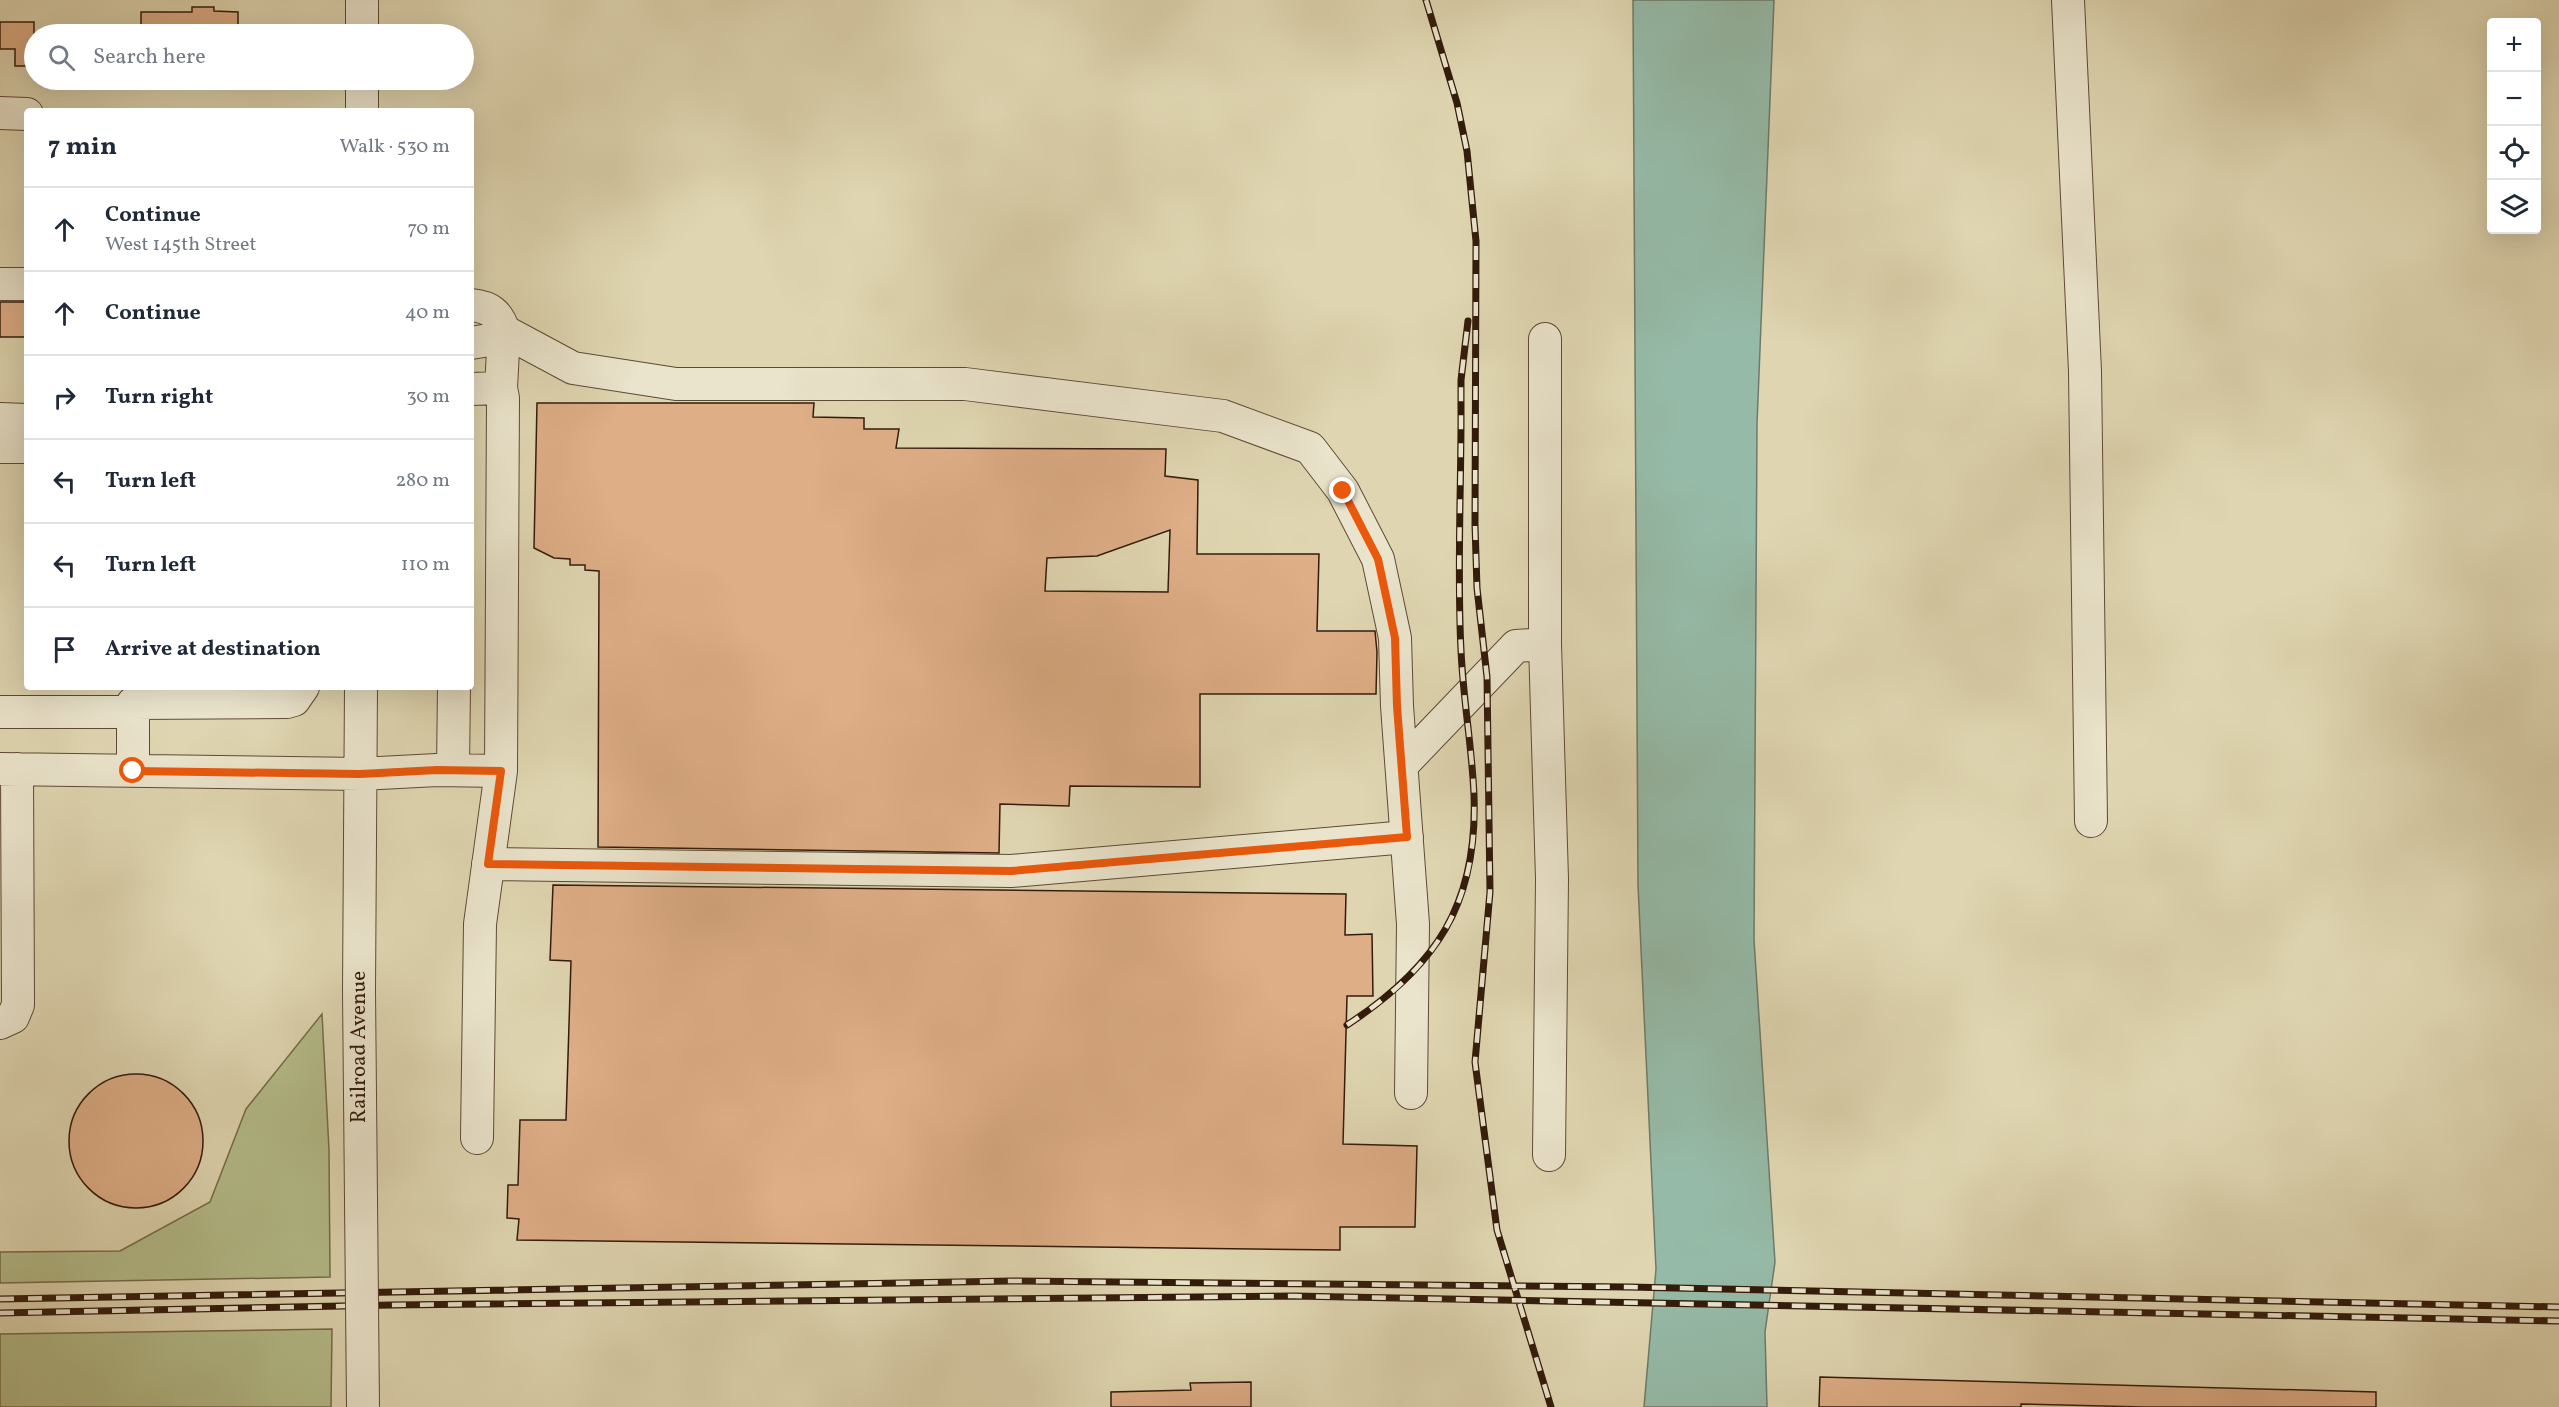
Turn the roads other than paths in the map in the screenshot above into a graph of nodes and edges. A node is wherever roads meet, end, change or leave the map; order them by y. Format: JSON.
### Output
{"nodes":[{"id":1,"x":362,"y":0,"type":"edge"},
{"id":2,"x":2068,"y":0,"type":"edge"},
{"id":3,"x":362,"y":24,"type":"edge"},
{"id":4,"x":362,"y":90,"type":"edge"},
{"id":5,"x":362,"y":108,"type":"edge"},
{"id":6,"x":0,"y":113,"type":"edge"},
{"id":7,"x":24,"y":114,"type":"edge"},
{"id":8,"x":0,"y":284,"type":"edge"},
{"id":9,"x":24,"y":284,"type":"edge"},
{"id":10,"x":474,"y":305,"type":"edge"},
{"id":11,"x":504,"y":331,"type":"junction"},
{"id":12,"x":1545,"y":339,"type":"dead end"},
{"id":13,"x":474,"y":342,"type":"edge"},
{"id":14,"x":486,"y":389,"type":"edge"},
{"id":15,"x":0,"y":419,"type":"edge"},
{"id":16,"x":24,"y":420,"type":"edge"},
{"id":17,"x":0,"y":447,"type":"edge"},
{"id":18,"x":24,"y":447,"type":"edge"},
{"id":19,"x":1545,"y":644,"type":"junction"},
{"id":20,"x":301,"y":690,"type":"edge"},
{"id":21,"x":361,"y":690,"type":"edge"},
{"id":22,"x":454,"y":690,"type":"edge"},
{"id":23,"x":133,"y":700,"type":"edge"},
{"id":24,"x":0,"y":712,"type":"edge"},
{"id":25,"x":1402,"y":765,"type":"junction"},
{"id":26,"x":9,"y":769,"type":"edge"},
{"id":27,"x":453,"y":770,"type":"junction"},
{"id":28,"x":133,"y":771,"type":"junction"},
{"id":29,"x":501,"y":771,"type":"junction"},
{"id":30,"x":360,"y":774,"type":"junction"},
{"id":31,"x":2091,"y":821,"type":"dead end"},
{"id":32,"x":1407,"y":837,"type":"junction"},
{"id":33,"x":488,"y":864,"type":"junction"},
{"id":34,"x":0,"y":1023,"type":"edge"},
{"id":35,"x":1411,"y":1094,"type":"dead end"},
{"id":36,"x":477,"y":1138,"type":"dead end"},
{"id":37,"x":1549,"y":1155,"type":"dead end"},
{"id":38,"x":363,"y":1407,"type":"edge"}],
"edges":[{"from":1,"to":3,"type":"street"},
{"from":2,"to":31,"type":"street"},
{"from":4,"to":5,"type":"street"},
{"from":6,"to":7,"type":"street"},
{"from":8,"to":9,"type":"street"},
{"from":10,"to":11,"type":"street"},
{"from":11,"to":13,"type":"street"},
{"from":11,"to":14,"type":"street"},
{"from":11,"to":25,"type":"street"},
{"from":12,"to":19,"type":"street"},
{"from":14,"to":29,"type":"street"},
{"from":15,"to":16,"type":"street"},
{"from":17,"to":18,"type":"street"},
{"from":19,"to":25,"type":"street"},
{"from":19,"to":37,"type":"street"},
{"from":20,"to":23,"type":"street"},
{"from":21,"to":30,"type":"street","name":"Railroad Avenue"},
{"from":22,"to":27,"type":"street"},
{"from":23,"to":24,"type":"street"},
{"from":23,"to":28,"type":"street"},
{"from":25,"to":32,"type":"street"},
{"from":26,"to":28,"type":"street"},
{"from":26,"to":34,"type":"street"},
{"from":27,"to":29,"type":"street"},
{"from":27,"to":30,"type":"street"},
{"from":28,"to":30,"type":"street"},
{"from":29,"to":33,"type":"street"},
{"from":30,"to":38,"type":"street","name":"Railroad Avenue","bridge":true},
{"from":32,"to":33,"type":"street"},
{"from":32,"to":35,"type":"street"},
{"from":33,"to":36,"type":"street"}]}
